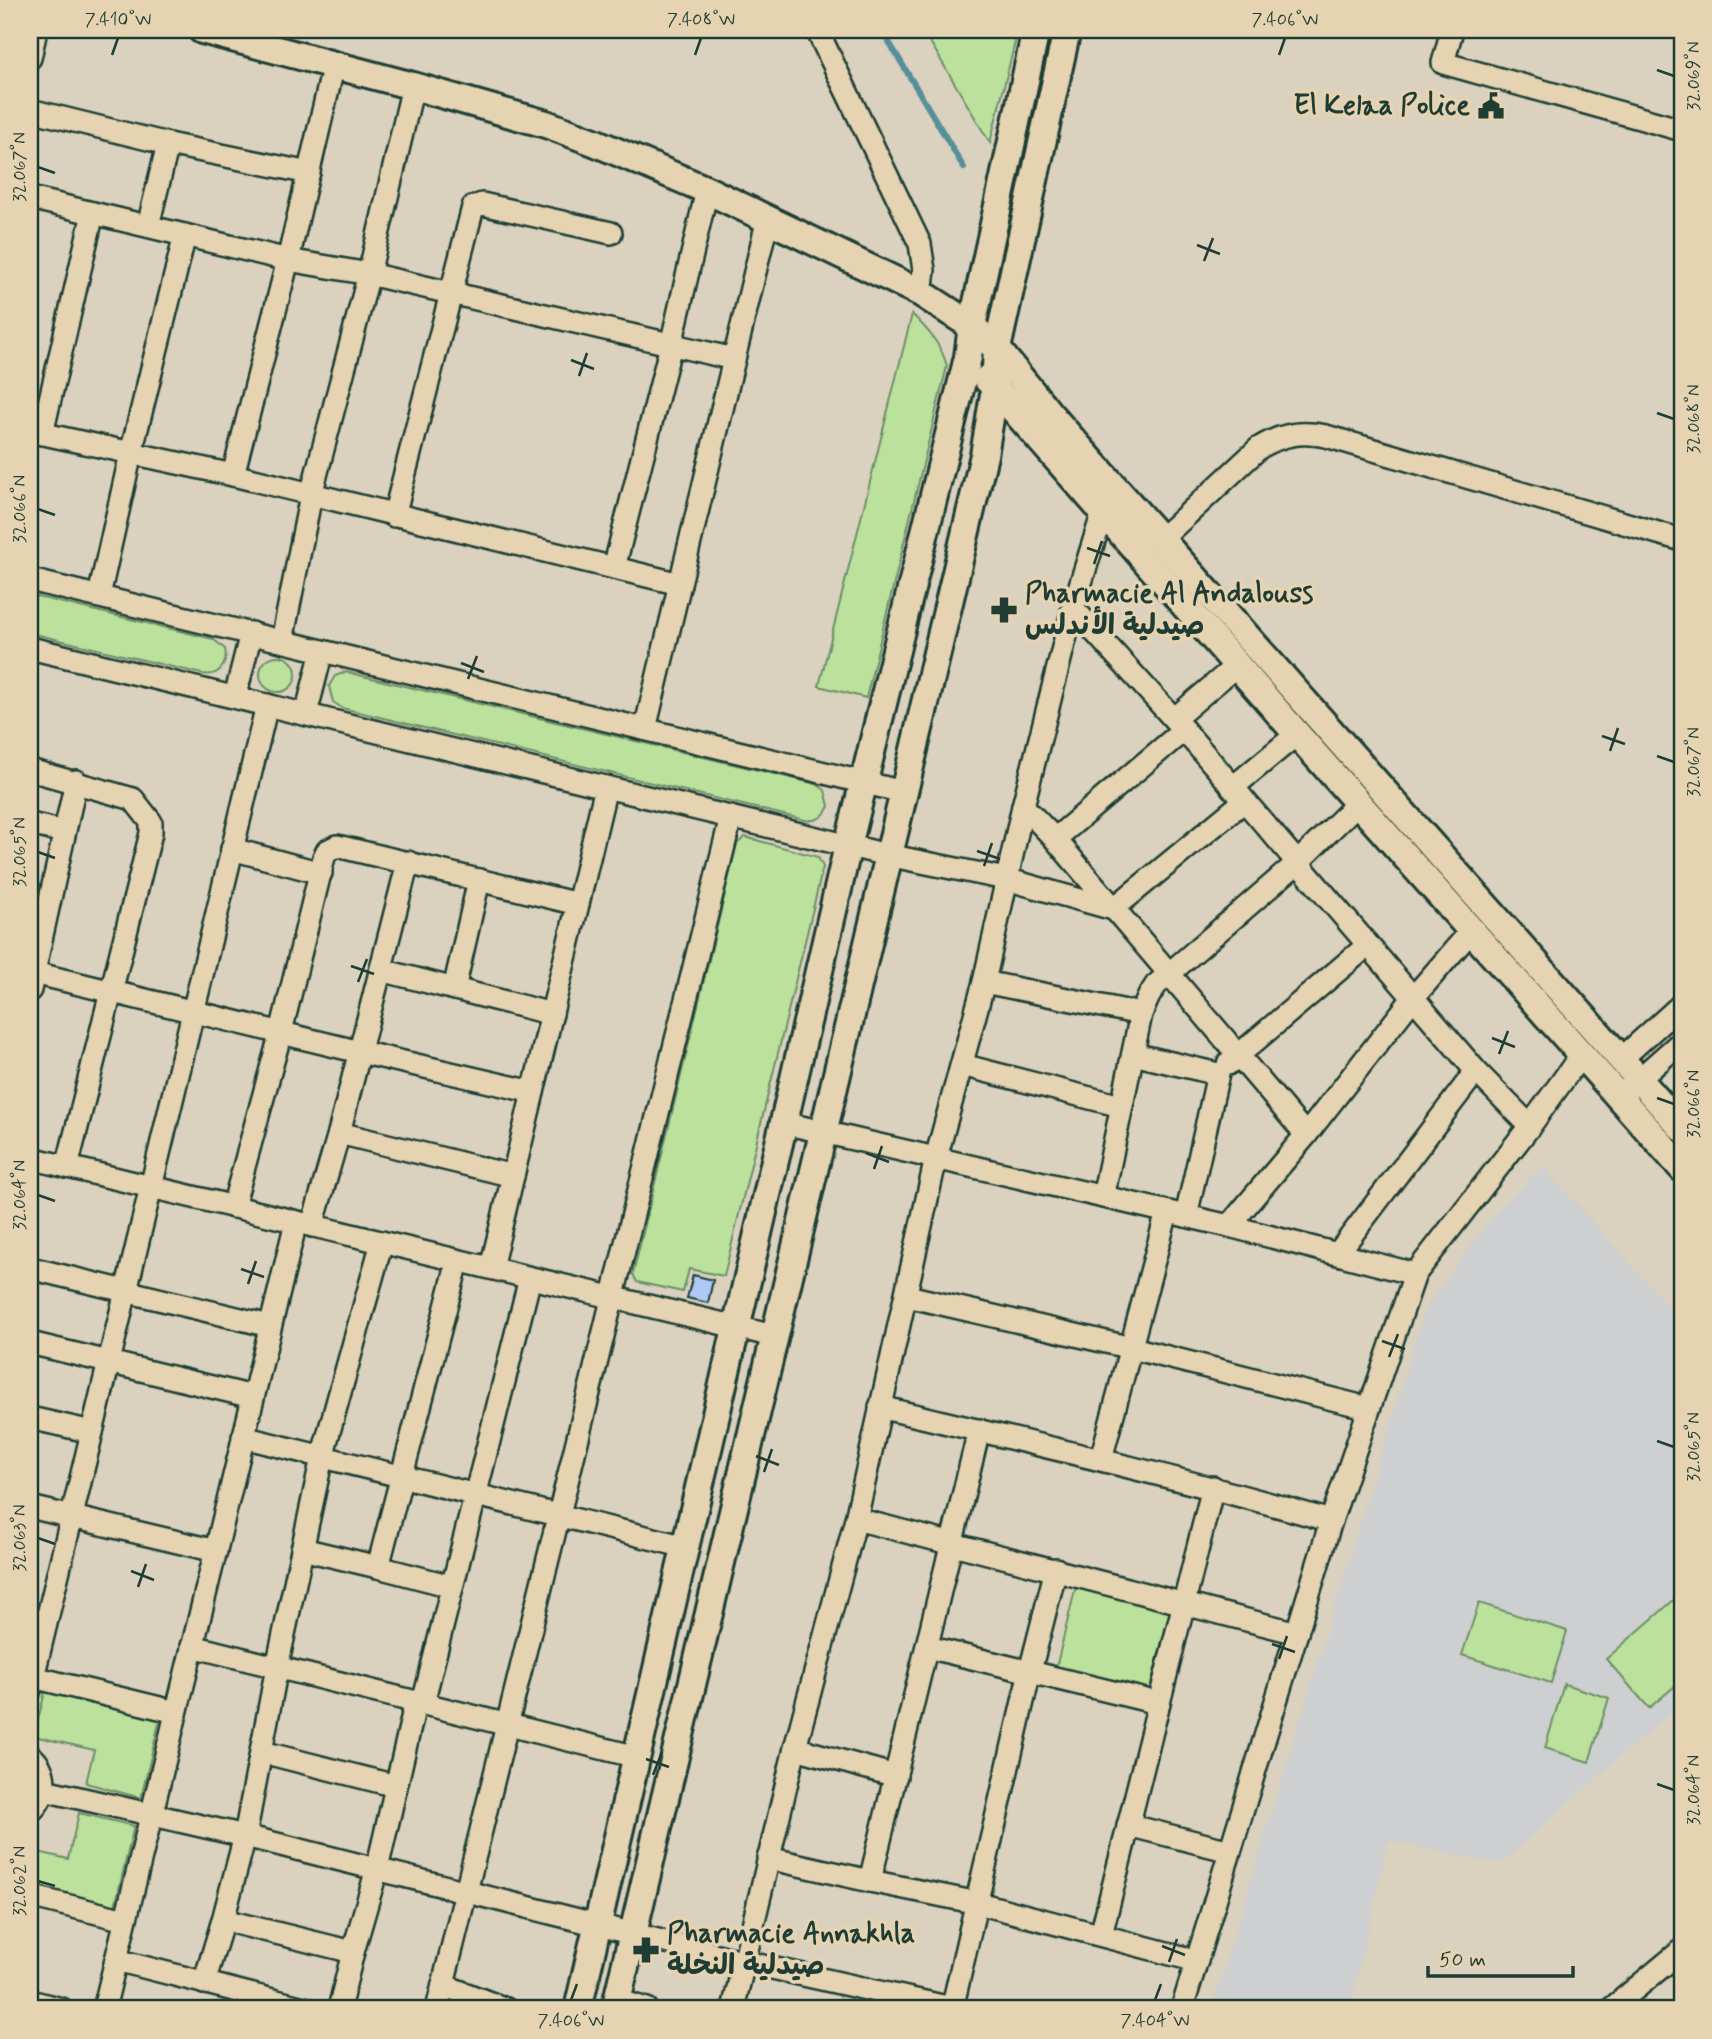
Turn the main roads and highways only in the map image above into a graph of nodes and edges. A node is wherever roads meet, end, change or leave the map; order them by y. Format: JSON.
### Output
{"nodes":[{"id":1,"x":202,"y":30,"type":"edge"},
{"id":2,"x":1036,"y":30,"type":"edge"},
{"id":3,"x":1067,"y":30,"type":"edge"},
{"id":4,"x":929,"y":299,"type":"junction"},
{"id":5,"x":972,"y":326,"type":"junction"},
{"id":6,"x":998,"y":349,"type":"junction"},
{"id":7,"x":968,"y":357,"type":"junction"},
{"id":8,"x":995,"y":388,"type":"junction"},
{"id":9,"x":1033,"y":431,"type":"junction"},
{"id":10,"x":984,"y":455,"type":"junction"},
{"id":11,"x":1682,"y":1128,"type":"edge"},
{"id":12,"x":1682,"y":1168,"type":"edge"},
{"id":13,"x":616,"y":2005,"type":"edge"},
{"id":14,"x":578,"y":2009,"type":"edge"}],
"edges":[{"from":1,"to":4,"type":"main road"},
{"from":2,"to":5,"type":"main road"},
{"from":3,"to":6,"type":"main road"},
{"from":4,"to":5,"type":"main road"},
{"from":4,"to":7,"type":"main road"},
{"from":5,"to":6,"type":"main road"},
{"from":5,"to":7,"type":"main road"},
{"from":6,"to":8,"type":"main road"},
{"from":6,"to":11,"type":"main road"},
{"from":7,"to":8,"type":"main road"},
{"from":7,"to":14,"type":"main road"},
{"from":8,"to":9,"type":"main road"},
{"from":8,"to":10,"type":"main road"},
{"from":9,"to":10,"type":"main road"},
{"from":9,"to":12,"type":"main road"},
{"from":10,"to":13,"type":"main road"}]}
